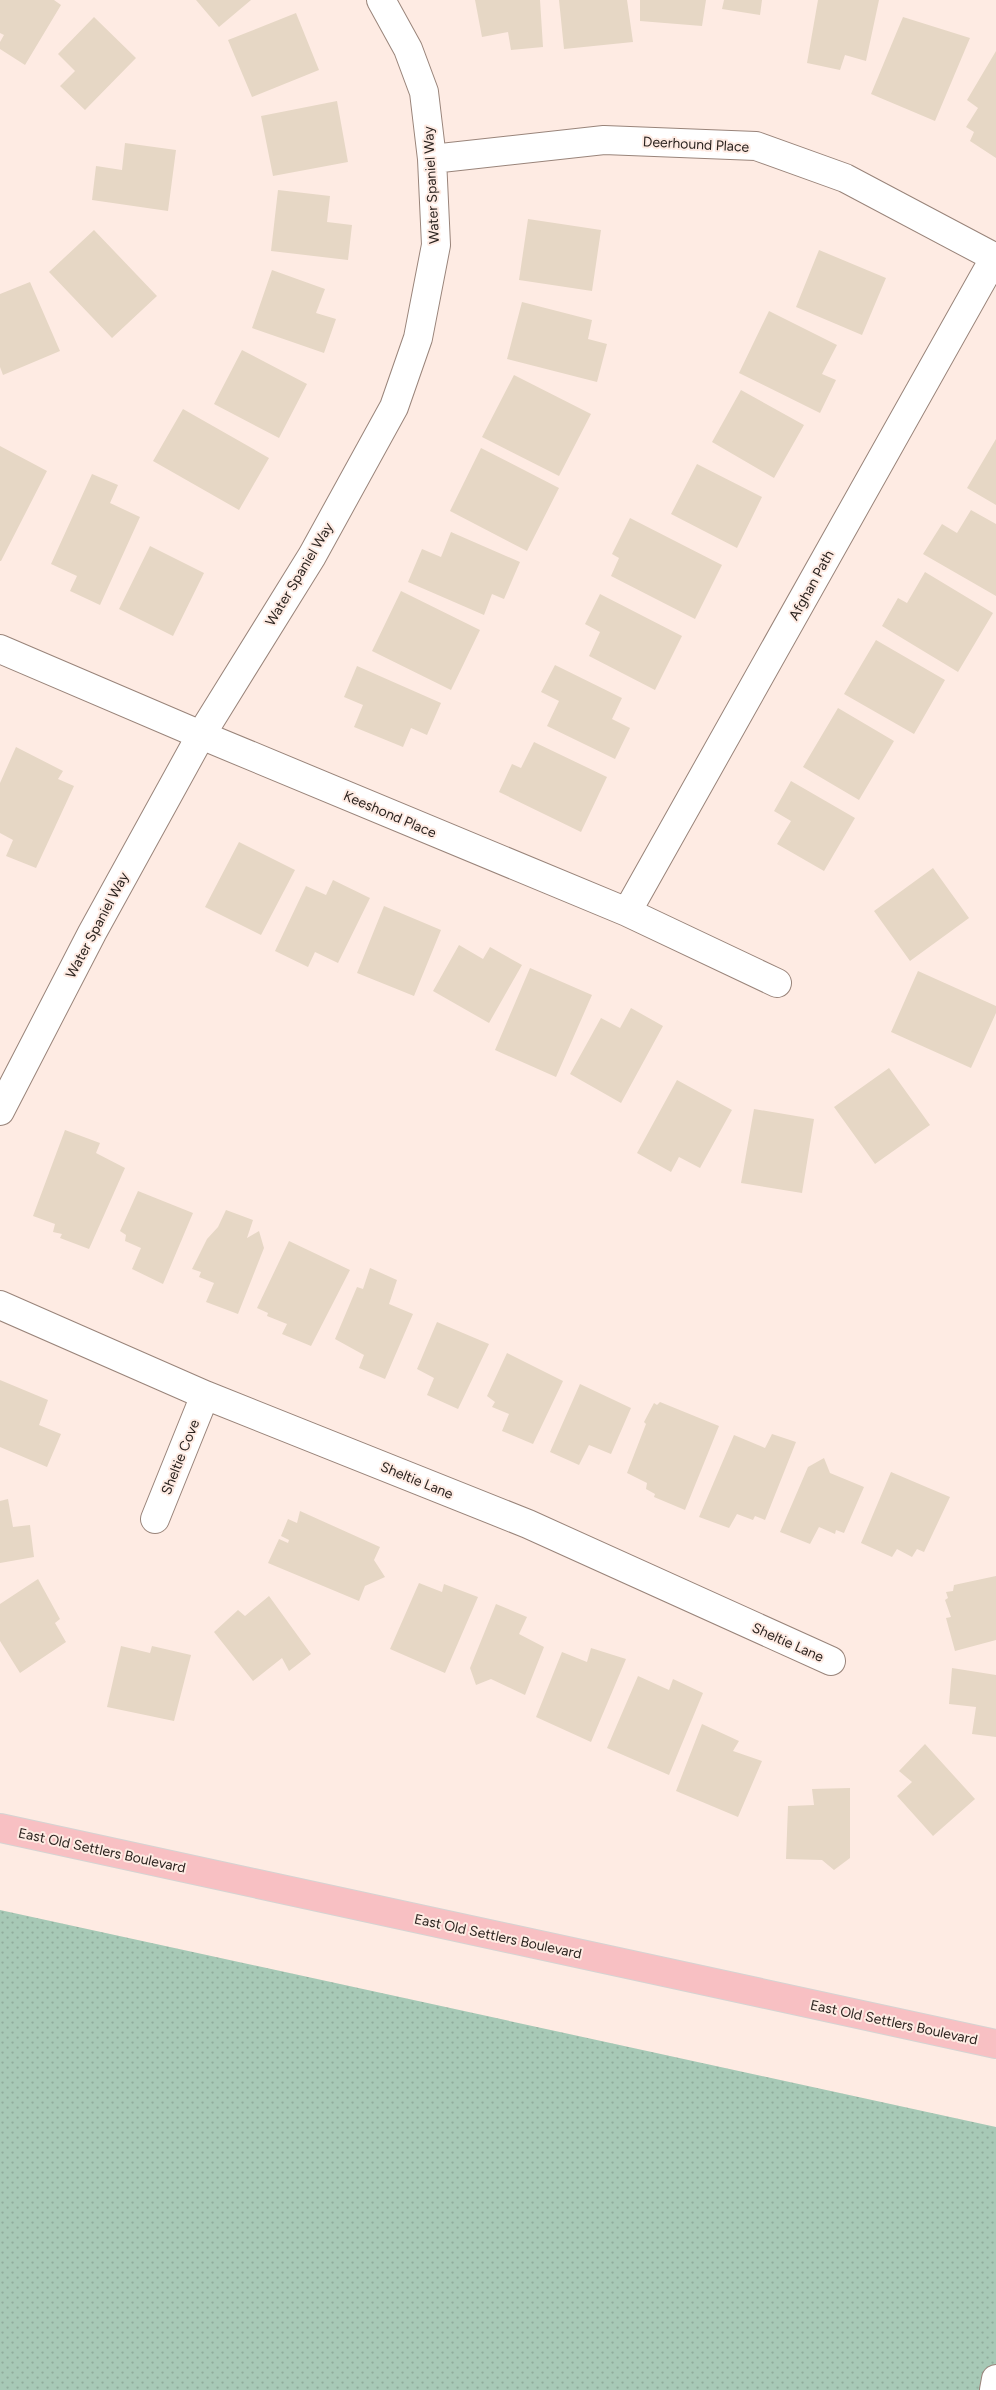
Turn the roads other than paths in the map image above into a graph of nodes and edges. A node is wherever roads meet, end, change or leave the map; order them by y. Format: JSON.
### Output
{"nodes":[{"id":1,"x":381,"y":0,"type":"edge"},
{"id":2,"x":432,"y":158,"type":"junction"},
{"id":3,"x":996,"y":258,"type":"edge"},
{"id":4,"x":0,"y":648,"type":"edge"},
{"id":5,"x":200,"y":736,"type":"junction"},
{"id":6,"x":627,"y":912,"type":"junction"},
{"id":7,"x":778,"y":983,"type":"dead end"},
{"id":8,"x":0,"y":1111,"type":"edge"},
{"id":9,"x":0,"y":1305,"type":"edge"},
{"id":10,"x":205,"y":1395,"type":"junction"},
{"id":11,"x":155,"y":1518,"type":"dead end"},
{"id":12,"x":830,"y":1661,"type":"dead end"},
{"id":13,"x":0,"y":1828,"type":"edge"},
{"id":14,"x":996,"y":2044,"type":"edge"},
{"id":15,"x":996,"y":2379,"type":"edge"},
{"id":16,"x":994,"y":2390,"type":"edge"}],
"edges":[{"from":1,"to":2,"type":"street","name":"Water Spaniel Way"},
{"from":2,"to":3,"type":"street","name":"Deerhound Place"},
{"from":2,"to":5,"type":"street","name":"Water Spaniel Way"},
{"from":3,"to":6,"type":"street","name":"Afghan Path"},
{"from":4,"to":5,"type":"street","name":"Keeshond Place"},
{"from":5,"to":6,"type":"street","name":"Keeshond Place"},
{"from":5,"to":8,"type":"street","name":"Water Spaniel Way"},
{"from":6,"to":7,"type":"street","name":"Keeshond Place"},
{"from":9,"to":10,"type":"street","name":"Sheltie Lane"},
{"from":10,"to":11,"type":"street","name":"Sheltie Cove"},
{"from":10,"to":12,"type":"street","name":"Sheltie Lane"},
{"from":13,"to":14,"type":"main road","name":"East Old Settlers Boulevard"},
{"from":15,"to":16,"type":"street"}]}
